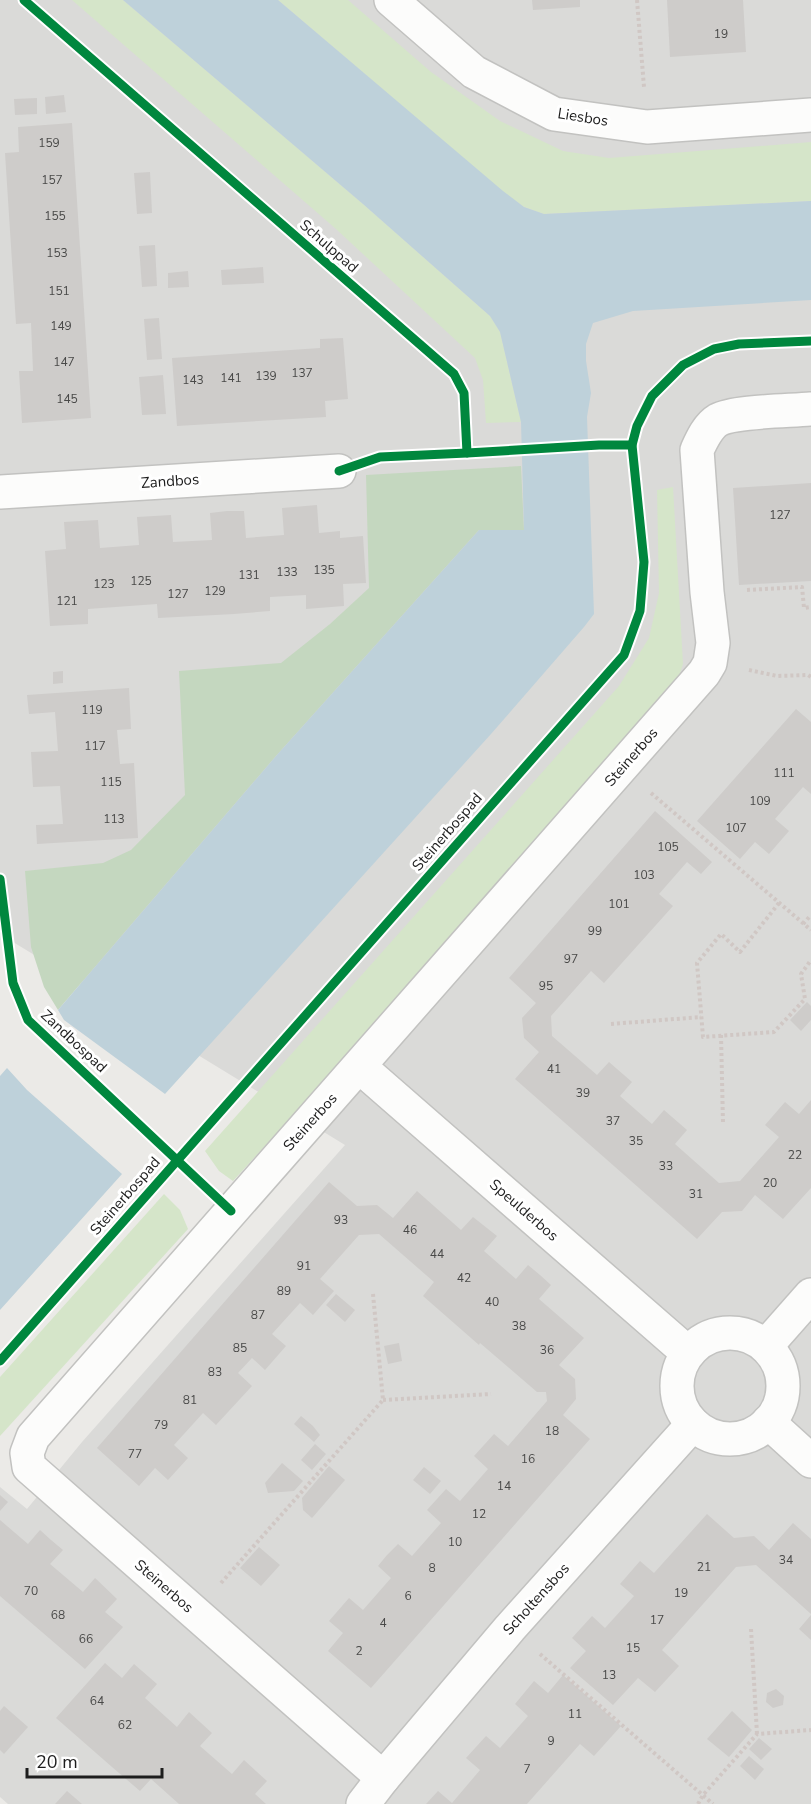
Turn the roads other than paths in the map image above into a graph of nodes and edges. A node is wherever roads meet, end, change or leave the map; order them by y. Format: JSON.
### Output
{"nodes":[{"id":1,"x":391,"y":0,"type":"edge"},
{"id":2,"x":811,"y":115,"type":"edge"},
{"id":3,"x":811,"y":409,"type":"edge"},
{"id":4,"x":339,"y":471,"type":"dead end"},
{"id":5,"x":0,"y":492,"type":"edge"},
{"id":6,"x":360,"y":1067,"type":"junction"},
{"id":7,"x":811,"y":1295,"type":"edge"},
{"id":8,"x":766,"y":1346,"type":"junction"},
{"id":9,"x":688,"y":1353,"type":"junction"},
{"id":10,"x":768,"y":1422,"type":"junction"},
{"id":11,"x":693,"y":1424,"type":"junction"},
{"id":12,"x":811,"y":1461,"type":"edge"},
{"id":13,"x":383,"y":1778,"type":"junction"},
{"id":14,"x":363,"y":1804,"type":"edge"}],
"edges":[{"from":1,"to":2,"type":"street","name":"Liesbos"},
{"from":3,"to":6,"type":"street","name":"Steinerbos"},
{"from":4,"to":5,"type":"street","name":"Zandbos"},
{"from":6,"to":9,"type":"street","name":"Speulderbos"},
{"from":6,"to":13,"type":"street","name":"Steinerbos"},
{"from":7,"to":8,"type":"street"},
{"from":8,"to":9,"type":"street"},
{"from":8,"to":10,"type":"street"},
{"from":9,"to":11,"type":"street"},
{"from":10,"to":11,"type":"street"},
{"from":10,"to":12,"type":"street"},
{"from":11,"to":13,"type":"street","name":"Scholtensbos"},
{"from":13,"to":14,"type":"street"}]}
